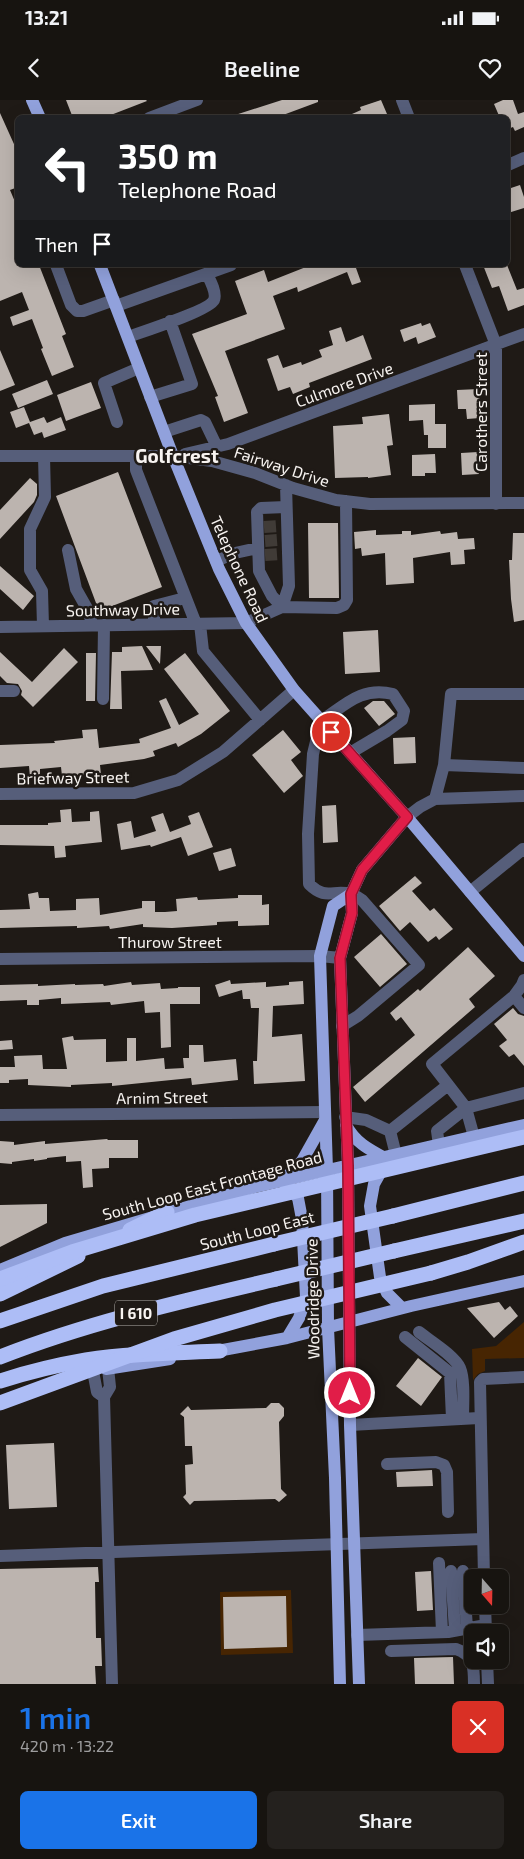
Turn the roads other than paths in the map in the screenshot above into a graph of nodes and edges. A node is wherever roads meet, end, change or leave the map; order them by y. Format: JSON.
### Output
{"nodes":[{"id":1,"x":197,"y":100,"type":"edge"},
{"id":2,"x":402,"y":100,"type":"edge"},
{"id":3,"x":33,"y":101,"type":"edge"},
{"id":4,"x":39,"y":115,"type":"edge"},
{"id":5,"x":158,"y":115,"type":"edge"},
{"id":6,"x":408,"y":115,"type":"edge"},
{"id":7,"x":524,"y":158,"type":"edge"},
{"id":8,"x":510,"y":164,"type":"edge"},
{"id":9,"x":57,"y":267,"type":"edge"},
{"id":10,"x":101,"y":267,"type":"edge"},
{"id":11,"x":223,"y":267,"type":"edge"},
{"id":12,"x":467,"y":267,"type":"edge"},
{"id":13,"x":210,"y":270,"type":"edge"},
{"id":14,"x":115,"y":303,"type":"junction"},
{"id":15,"x":170,"y":321,"type":"junction"},
{"id":16,"x":524,"y":334,"type":"edge"},
{"id":17,"x":128,"y":337,"type":"junction"},
{"id":18,"x":524,"y":341,"type":"edge"},
{"id":19,"x":496,"y":345,"type":"junction"},
{"id":20,"x":139,"y":368,"type":"junction"},
{"id":21,"x":150,"y":397,"type":"junction"},
{"id":22,"x":117,"y":422,"type":"dead end"},
{"id":23,"x":164,"y":432,"type":"junction"},
{"id":24,"x":217,"y":447,"type":"junction"},
{"id":25,"x":0,"y":456,"type":"edge"},
{"id":26,"x":44,"y":456,"type":"junction"},
{"id":27,"x":136,"y":456,"type":"junction"},
{"id":28,"x":173,"y":456,"type":"junction"},
{"id":29,"x":286,"y":485,"type":"junction"},
{"id":30,"x":346,"y":501,"type":"junction"},
{"id":31,"x":496,"y":504,"type":"junction"},
{"id":32,"x":524,"y":504,"type":"edge"},
{"id":33,"x":286,"y":507,"type":"junction"},
{"id":34,"x":261,"y":548,"type":"junction"},
{"id":35,"x":68,"y":550,"type":"dead end"},
{"id":36,"x":216,"y":562,"type":"junction"},
{"id":37,"x":186,"y":598,"type":"junction"},
{"id":38,"x":282,"y":607,"type":"junction"},
{"id":39,"x":246,"y":623,"type":"junction"},
{"id":40,"x":154,"y":624,"type":"junction"},
{"id":41,"x":198,"y":624,"type":"junction"},
{"id":42,"x":98,"y":625,"type":"junction"},
{"id":43,"x":43,"y":626,"type":"junction"},
{"id":44,"x":0,"y":627,"type":"edge"},
{"id":45,"x":294,"y":690,"type":"junction"},
{"id":46,"x":0,"y":691,"type":"edge"},
{"id":47,"x":14,"y":691,"type":"dead end"},
{"id":48,"x":524,"y":694,"type":"edge"},
{"id":49,"x":103,"y":699,"type":"dead end"},
{"id":50,"x":260,"y":720,"type":"junction"},
{"id":51,"x":321,"y":721,"type":"junction"},
{"id":52,"x":350,"y":753,"type":"junction"},
{"id":53,"x":444,"y":765,"type":"junction"},
{"id":54,"x":524,"y":768,"type":"edge"},
{"id":55,"x":0,"y":794,"type":"edge"},
{"id":56,"x":524,"y":796,"type":"edge"},
{"id":57,"x":435,"y":799,"type":"junction"},
{"id":58,"x":407,"y":817,"type":"junction"},
{"id":59,"x":524,"y":850,"type":"edge"},
{"id":60,"x":470,"y":892,"type":"junction"},
{"id":61,"x":351,"y":894,"type":"junction"},
{"id":62,"x":320,"y":956,"type":"junction"},
{"id":63,"x":524,"y":956,"type":"edge"},
{"id":64,"x":340,"y":958,"type":"junction"},
{"id":65,"x":0,"y":959,"type":"edge"},
{"id":66,"x":524,"y":980,"type":"edge"},
{"id":67,"x":514,"y":996,"type":"junction"},
{"id":68,"x":524,"y":1008,"type":"edge"},
{"id":69,"x":342,"y":1026,"type":"junction"},
{"id":70,"x":448,"y":1085,"type":"junction"},
{"id":71,"x":524,"y":1093,"type":"edge"},
{"id":72,"x":466,"y":1108,"type":"junction"},
{"id":73,"x":0,"y":1115,"type":"edge"},
{"id":74,"x":325,"y":1116,"type":"junction"},
{"id":75,"x":346,"y":1120,"type":"junction"},
{"id":76,"x":524,"y":1125,"type":"edge"},
{"id":77,"x":390,"y":1131,"type":"junction"},
{"id":78,"x":474,"y":1137,"type":"junction"},
{"id":79,"x":524,"y":1137,"type":"edge"},
{"id":80,"x":440,"y":1145,"type":"junction"},
{"id":81,"x":390,"y":1157,"type":"junction"},
{"id":82,"x":348,"y":1166,"type":"junction"},
{"id":83,"x":327,"y":1170,"type":"junction"},
{"id":84,"x":283,"y":1181,"type":"junction"},
{"id":85,"x":524,"y":1183,"type":"edge"},
{"id":86,"x":167,"y":1212,"type":"junction"},
{"id":87,"x":524,"y":1220,"type":"edge"},
{"id":88,"x":524,"y":1242,"type":"edge"},
{"id":89,"x":0,"y":1270,"type":"edge"},
{"id":90,"x":0,"y":1279,"type":"edge"},
{"id":91,"x":524,"y":1281,"type":"edge"},
{"id":92,"x":0,"y":1294,"type":"edge"},
{"id":93,"x":402,"y":1308,"type":"junction"},
{"id":94,"x":0,"y":1321,"type":"edge"},
{"id":95,"x":349,"y":1323,"type":"junction"},
{"id":96,"x":328,"y":1328,"type":"junction"},
{"id":97,"x":412,"y":1334,"type":"dead end"},
{"id":98,"x":287,"y":1338,"type":"junction"},
{"id":99,"x":220,"y":1351,"type":"junction"},
{"id":100,"x":0,"y":1357,"type":"edge"},
{"id":101,"x":108,"y":1368,"type":"junction"},
{"id":102,"x":93,"y":1371,"type":"junction"},
{"id":103,"x":524,"y":1377,"type":"edge"},
{"id":104,"x":0,"y":1380,"type":"edge"},
{"id":105,"x":104,"y":1397,"type":"junction"},
{"id":106,"x":0,"y":1398,"type":"edge"},
{"id":107,"x":0,"y":1403,"type":"edge"},
{"id":108,"x":480,"y":1418,"type":"junction"},
{"id":109,"x":458,"y":1419,"type":"junction"},
{"id":110,"x":350,"y":1425,"type":"junction"},
{"id":111,"x":387,"y":1464,"type":"dead end"},
{"id":112,"x":448,"y":1512,"type":"dead end"},
{"id":113,"x":483,"y":1539,"type":"junction"},
{"id":114,"x":354,"y":1543,"type":"junction"},
{"id":115,"x":336,"y":1544,"type":"junction"},
{"id":116,"x":108,"y":1552,"type":"junction"},
{"id":117,"x":0,"y":1556,"type":"edge"},
{"id":118,"x":484,"y":1569,"type":"edge"},
{"id":119,"x":454,"y":1630,"type":"junction"},
{"id":120,"x":464,"y":1630,"type":"edge"},
{"id":121,"x":357,"y":1635,"type":"junction"},
{"id":122,"x":392,"y":1651,"type":"dead end"},
{"id":123,"x":487,"y":1669,"type":"edge"},
{"id":124,"x":112,"y":1684,"type":"edge"},
{"id":125,"x":340,"y":1684,"type":"edge"},
{"id":126,"x":359,"y":1684,"type":"edge"},
{"id":127,"x":474,"y":1684,"type":"edge"},
{"id":128,"x":488,"y":1684,"type":"edge"}],
"edges":[{"from":1,"to":5,"type":"street"},
{"from":2,"to":6,"type":"street"},
{"from":3,"to":4,"type":"main road"},
{"from":7,"to":8,"type":"street"},
{"from":9,"to":14,"type":"street"},
{"from":10,"to":14,"type":"main road","name":"Telephone Road"},
{"from":11,"to":13,"type":"street"},
{"from":12,"to":19,"type":"street","name":"Carothers Street"},
{"from":13,"to":14,"type":"street"},
{"from":13,"to":15,"type":"street"},
{"from":14,"to":17,"type":"main road","name":"Telephone Road"},
{"from":15,"to":17,"type":"street"},
{"from":15,"to":21,"type":"street"},
{"from":16,"to":19,"type":"street","name":"Culmore Drive"},
{"from":17,"to":20,"type":"main road","name":"Telephone Road"},
{"from":18,"to":19,"type":"street"},
{"from":19,"to":24,"type":"street","name":"Culmore Drive"},
{"from":19,"to":31,"type":"street","name":"Carothers Street"},
{"from":20,"to":21,"type":"main road","name":"Telephone Road"},
{"from":20,"to":22,"type":"street"},
{"from":21,"to":23,"type":"main road","name":"Telephone Road"},
{"from":23,"to":24,"type":"street"},
{"from":23,"to":28,"type":"main road","name":"Telephone Road"},
{"from":24,"to":28,"type":"street","name":"Culmore Drive"},
{"from":25,"to":26,"type":"street","name":"Fairway Drive"},
{"from":26,"to":27,"type":"street","name":"Fairway Drive"},
{"from":26,"to":43,"type":"street"},
{"from":27,"to":28,"type":"street","name":"Fairway Drive"},
{"from":27,"to":37,"type":"street"},
{"from":28,"to":29,"type":"street","name":"Fairway Drive"},
{"from":28,"to":36,"type":"main road","name":"Telephone Road"},
{"from":29,"to":30,"type":"street","name":"Fairway Drive"},
{"from":29,"to":33,"type":"street"},
{"from":30,"to":31,"type":"street","name":"Fairway Drive"},
{"from":30,"to":38,"type":"street"},
{"from":31,"to":32,"type":"street","name":"Fairway Drive"},
{"from":33,"to":34,"type":"street"},
{"from":33,"to":38,"type":"street"},
{"from":34,"to":36,"type":"street"},
{"from":34,"to":38,"type":"street"},
{"from":35,"to":42,"type":"street"},
{"from":36,"to":39,"type":"main road","name":"Telephone Road"},
{"from":37,"to":40,"type":"street"},
{"from":37,"to":41,"type":"street"},
{"from":38,"to":39,"type":"street"},
{"from":39,"to":41,"type":"street","name":"Southway Drive"},
{"from":39,"to":45,"type":"main road","name":"Telephone Road"},
{"from":40,"to":41,"type":"street","name":"Southway Drive"},
{"from":40,"to":42,"type":"street","name":"Southway Drive"},
{"from":41,"to":50,"type":"street"},
{"from":42,"to":43,"type":"street","name":"Southway Drive"},
{"from":42,"to":49,"type":"street"},
{"from":43,"to":44,"type":"street","name":"Southway Drive"},
{"from":45,"to":50,"type":"street","name":"Briefway Street"},
{"from":45,"to":51,"type":"main road","name":"Telephone Road"},
{"from":46,"to":47,"type":"street"},
{"from":48,"to":53,"type":"street"},
{"from":50,"to":55,"type":"street","name":"Briefway Street"},
{"from":51,"to":52,"type":"main road","name":"Telephone Road"},
{"from":51,"to":52,"type":"street"},
{"from":51,"to":61,"type":"street"},
{"from":52,"to":58,"type":"main road","name":"Telephone Road"},
{"from":53,"to":54,"type":"street"},
{"from":53,"to":57,"type":"street"},
{"from":56,"to":57,"type":"street"},
{"from":57,"to":58,"type":"street"},
{"from":58,"to":60,"type":"main road","name":"Telephone Road"},
{"from":58,"to":61,"type":"main road","name":"Woodridge Drive"},
{"from":59,"to":60,"type":"street"},
{"from":60,"to":63,"type":"main road","name":"Telephone Road"},
{"from":61,"to":62,"type":"main road","name":"Woodridge Drive"},
{"from":61,"to":64,"type":"main road","name":"Woodridge Drive"},
{"from":61,"to":69,"type":"street"},
{"from":62,"to":64,"type":"street","name":"Thurow Street"},
{"from":62,"to":65,"type":"street","name":"Thurow Street"},
{"from":62,"to":74,"type":"main road","name":"Woodridge Drive"},
{"from":64,"to":69,"type":"main road","name":"Woodridge Drive"},
{"from":66,"to":67,"type":"street"},
{"from":67,"to":68,"type":"street"},
{"from":67,"to":70,"type":"street"},
{"from":69,"to":75,"type":"main road","name":"Woodridge Drive"},
{"from":70,"to":72,"type":"street"},
{"from":70,"to":77,"type":"street"},
{"from":71,"to":72,"type":"street"},
{"from":72,"to":78,"type":"street"},
{"from":72,"to":80,"type":"street"},
{"from":73,"to":74,"type":"street","name":"Arnim Street"},
{"from":74,"to":83,"type":"main road","name":"Woodridge Drive"},
{"from":74,"to":84,"type":"main road"},
{"from":75,"to":77,"type":"street"},
{"from":75,"to":81,"type":"main road"},
{"from":75,"to":82,"type":"main road","name":"Woodridge Drive"},
{"from":76,"to":78,"type":"main road","name":"South Loop East Frontage Road"},
{"from":77,"to":81,"type":"street"},
{"from":78,"to":80,"type":"main road","name":"South Loop East Frontage Road"},
{"from":79,"to":90,"type":"highway","bridge":true},
{"from":80,"to":81,"type":"main road","name":"South Loop East Frontage Road"},
{"from":81,"to":82,"type":"main road","name":"South Loop East Frontage Road"},
{"from":81,"to":93,"type":"main road"},
{"from":82,"to":83,"type":"main road","name":"South Loop East Frontage Road"},
{"from":82,"to":95,"type":"main road","name":"Woodridge Drive"},
{"from":83,"to":84,"type":"main road","name":"South Loop East Frontage Road"},
{"from":83,"to":96,"type":"main road","name":"Woodridge Drive"},
{"from":84,"to":86,"type":"main road","name":"South Loop East Frontage Road"},
{"from":84,"to":98,"type":"main road"},
{"from":85,"to":94,"type":"highway","name":"South Loop East","number":"I 610","bridge":true},
{"from":86,"to":89,"type":"main road","name":"South Loop East Frontage Road"},
{"from":86,"to":92,"type":"highway"},
{"from":87,"to":100,"type":"highway","number":"I 610","bridge":true},
{"from":88,"to":107,"type":"highway","bridge":true},
{"from":91,"to":93,"type":"main road"},
{"from":93,"to":95,"type":"main road"},
{"from":95,"to":96,"type":"main road"},
{"from":95,"to":110,"type":"main road","name":"Woodridge Drive"},
{"from":96,"to":98,"type":"main road"},
{"from":96,"to":115,"type":"main road","name":"Woodridge Drive"},
{"from":97,"to":109,"type":"street"},
{"from":98,"to":99,"type":"main road"},
{"from":99,"to":101,"type":"main road"},
{"from":99,"to":104,"type":"highway"},
{"from":101,"to":102,"type":"main road"},
{"from":101,"to":105,"type":"street"},
{"from":102,"to":105,"type":"street"},
{"from":102,"to":106,"type":"main road"},
{"from":103,"to":108,"type":"street"},
{"from":105,"to":116,"type":"street"},
{"from":108,"to":109,"type":"street"},
{"from":108,"to":113,"type":"street"},
{"from":109,"to":110,"type":"street"},
{"from":110,"to":114,"type":"main road","name":"Woodridge Drive"},
{"from":111,"to":112,"type":"street"},
{"from":113,"to":114,"type":"street"},
{"from":113,"to":118,"type":"street"},
{"from":114,"to":115,"type":"street"},
{"from":114,"to":121,"type":"main road","name":"Woodridge Drive"},
{"from":115,"to":116,"type":"street"},
{"from":115,"to":125,"type":"main road","name":"Woodridge Drive"},
{"from":116,"to":117,"type":"street"},
{"from":116,"to":124,"type":"street"},
{"from":119,"to":119,"type":"street"},
{"from":119,"to":120,"type":"street"},
{"from":119,"to":121,"type":"street"},
{"from":121,"to":126,"type":"main road","name":"Woodridge Drive"},
{"from":122,"to":127,"type":"street"},
{"from":123,"to":128,"type":"street"}]}
